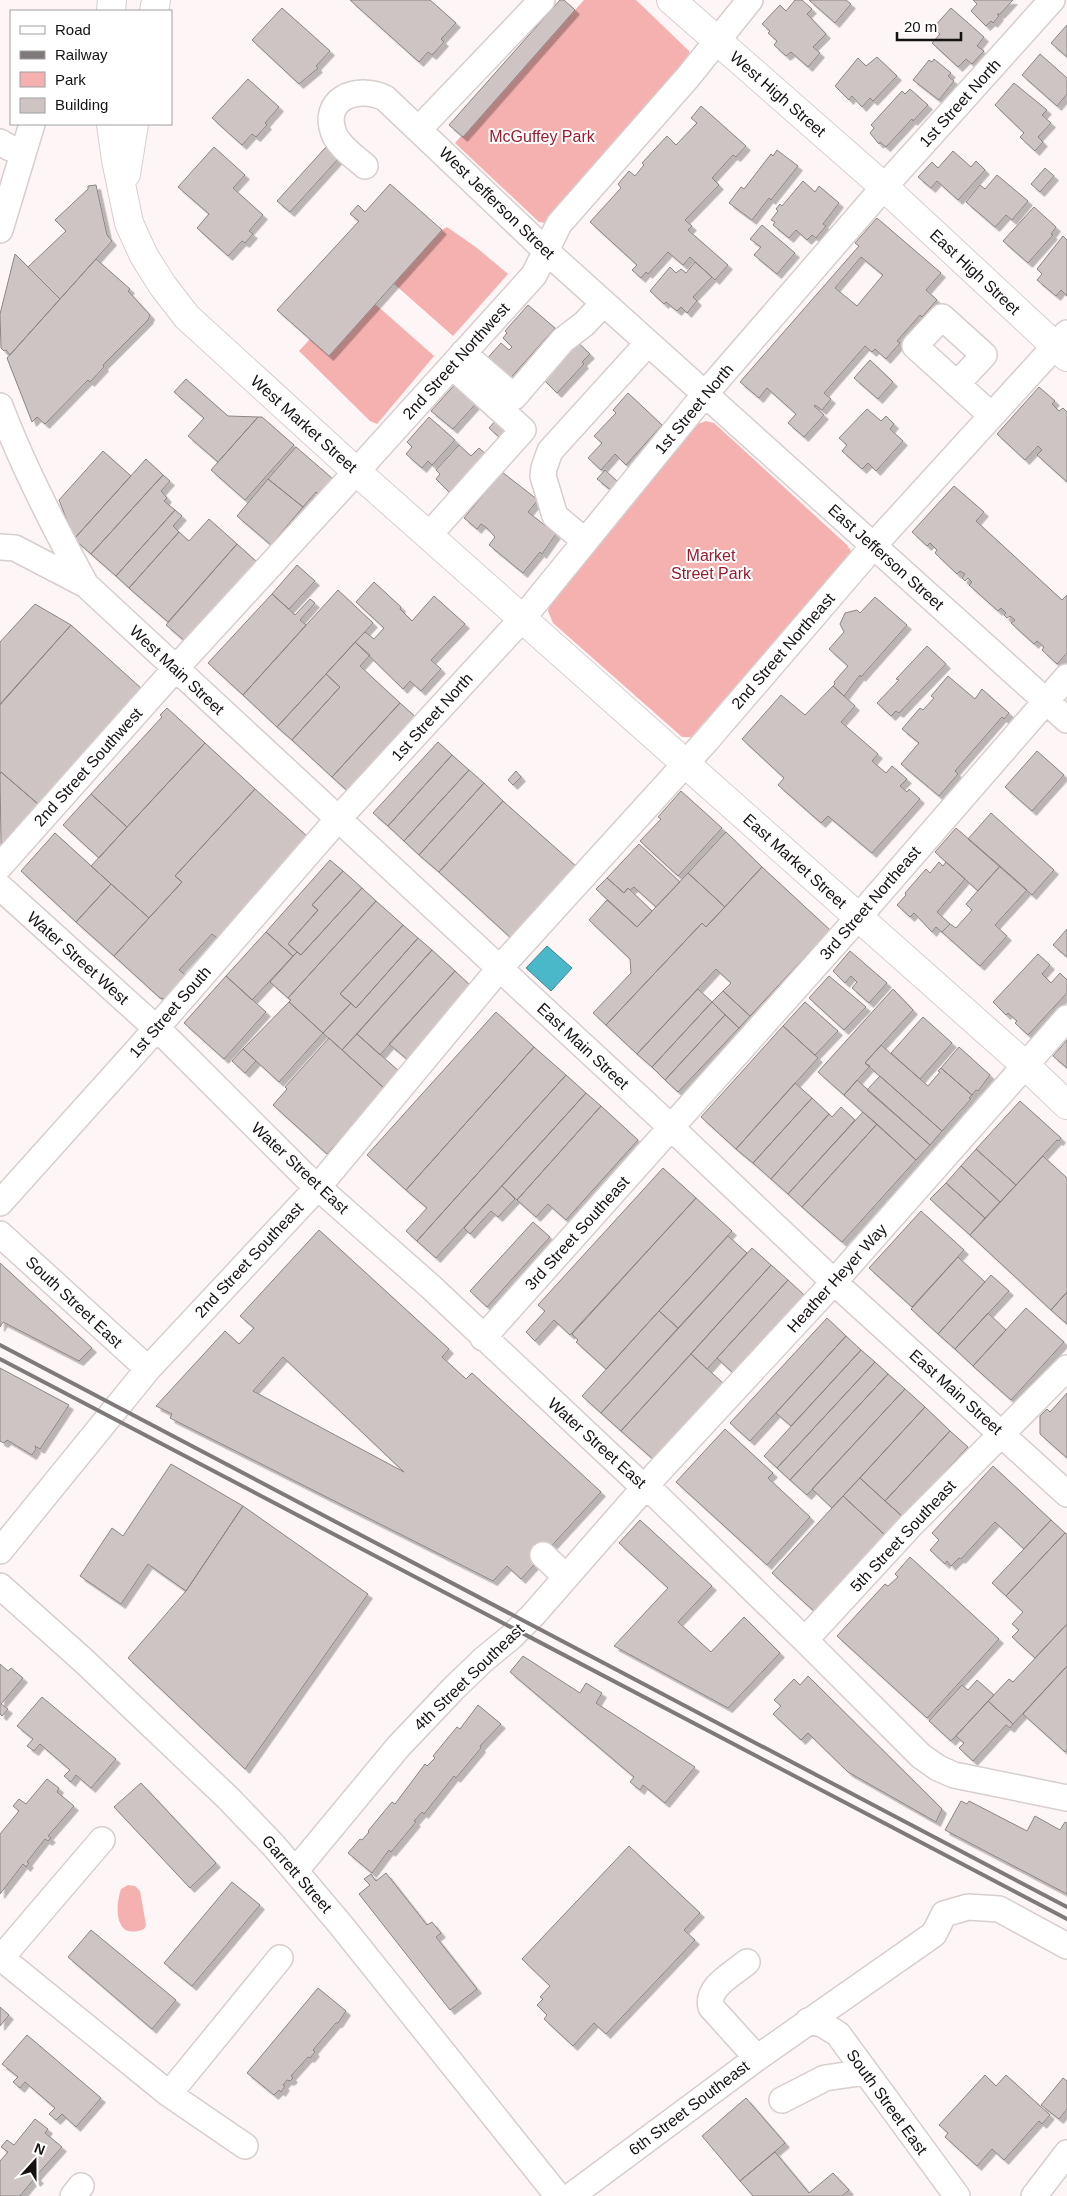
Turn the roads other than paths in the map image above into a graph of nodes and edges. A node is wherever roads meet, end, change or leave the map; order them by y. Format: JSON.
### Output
{"nodes":[{"id":1,"x":542,"y":0,"type":"edge"},
{"id":2,"x":671,"y":0,"type":"edge"},
{"id":3,"x":750,"y":0,"type":"edge"},
{"id":4,"x":1052,"y":0,"type":"edge"},
{"id":5,"x":716,"y":40,"type":"junction"},
{"id":6,"x":32,"y":125,"type":"edge"},
{"id":7,"x":111,"y":125,"type":"edge"},
{"id":8,"x":134,"y":125,"type":"edge"},
{"id":9,"x":419,"y":129,"type":"junction"},
{"id":10,"x":365,"y":166,"type":"dead end"},
{"id":11,"x":884,"y":188,"type":"junction"},
{"id":12,"x":124,"y":200,"type":"junction"},
{"id":13,"x":0,"y":230,"type":"edge"},
{"id":14,"x":545,"y":250,"type":"junction"},
{"id":15,"x":604,"y":303,"type":"junction"},
{"id":16,"x":648,"y":343,"type":"junction"},
{"id":17,"x":1063,"y":345,"type":"edge"},
{"id":18,"x":457,"y":360,"type":"junction"},
{"id":19,"x":957,"y":384,"type":"dead end"},
{"id":20,"x":705,"y":394,"type":"junction"},
{"id":21,"x":0,"y":406,"type":"edge"},
{"id":22,"x":991,"y":415,"type":"junction"},
{"id":23,"x":356,"y":472,"type":"junction"},
{"id":24,"x":428,"y":536,"type":"junction"},
{"id":25,"x":586,"y":541,"type":"junction"},
{"id":26,"x":874,"y":546,"type":"junction"},
{"id":27,"x":0,"y":547,"type":"edge"},
{"id":28,"x":86,"y":586,"type":"junction"},
{"id":29,"x":522,"y":619,"type":"junction"},
{"id":30,"x":176,"y":668,"type":"junction"},
{"id":31,"x":1067,"y":677,"type":"edge"},
{"id":32,"x":1046,"y":701,"type":"junction"},
{"id":33,"x":1067,"y":720,"type":"edge"},
{"id":34,"x":685,"y":762,"type":"junction"},
{"id":35,"x":338,"y":819,"type":"junction"},
{"id":36,"x":0,"y":866,"type":"edge"},
{"id":37,"x":0,"y":887,"type":"edge"},
{"id":38,"x":858,"y":918,"type":"junction"},
{"id":39,"x":499,"y":969,"type":"junction"},
{"id":40,"x":1067,"y":1018,"type":"edge"},
{"id":41,"x":156,"y":1029,"type":"junction"},
{"id":42,"x":1025,"y":1065,"type":"junction"},
{"id":43,"x":1067,"y":1105,"type":"edge"},
{"id":44,"x":670,"y":1127,"type":"junction"},
{"id":45,"x":318,"y":1187,"type":"junction"},
{"id":46,"x":0,"y":1204,"type":"edge"},
{"id":47,"x":0,"y":1234,"type":"edge"},
{"id":48,"x":858,"y":1257,"type":"dead end"},
{"id":49,"x":835,"y":1283,"type":"junction"},
{"id":50,"x":806,"y":1297,"type":"dead end"},
{"id":51,"x":824,"y":1315,"type":"dead end"},
{"id":52,"x":483,"y":1338,"type":"junction"},
{"id":53,"x":148,"y":1369,"type":"junction"},
{"id":54,"x":1063,"y":1373,"type":"edge"},
{"id":55,"x":1001,"y":1432,"type":"junction"},
{"id":56,"x":646,"y":1488,"type":"junction"},
{"id":57,"x":1067,"y":1494,"type":"edge"},
{"id":58,"x":0,"y":1551,"type":"edge"},
{"id":59,"x":543,"y":1555,"type":"dead end"},
{"id":60,"x":566,"y":1576,"type":"junction"},
{"id":61,"x":0,"y":1586,"type":"edge"},
{"id":62,"x":805,"y":1640,"type":"junction"},
{"id":63,"x":1067,"y":1798,"type":"edge"},
{"id":64,"x":102,"y":1840,"type":"dead end"},
{"id":65,"x":296,"y":1870,"type":"junction"},
{"id":66,"x":1067,"y":1946,"type":"edge"},
{"id":67,"x":0,"y":1957,"type":"edge"},
{"id":68,"x":280,"y":1958,"type":"dead end"},
{"id":69,"x":747,"y":1962,"type":"dead end"},
{"id":70,"x":808,"y":2021,"type":"junction"},
{"id":71,"x":757,"y":2058,"type":"junction"},
{"id":72,"x":866,"y":2072,"type":"junction"},
{"id":73,"x":169,"y":2094,"type":"junction"},
{"id":74,"x":782,"y":2100,"type":"dead end"},
{"id":75,"x":245,"y":2146,"type":"dead end"},
{"id":76,"x":1067,"y":2153,"type":"edge"},
{"id":77,"x":558,"y":2196,"type":"edge"},
{"id":78,"x":571,"y":2196,"type":"edge"},
{"id":79,"x":957,"y":2196,"type":"edge"},
{"id":80,"x":1034,"y":2196,"type":"edge"}],
"edges":[{"from":1,"to":9,"type":"street"},
{"from":2,"to":5,"type":"main road","name":"West High Street"},
{"from":3,"to":5,"type":"street","name":"2nd Street Northwest"},
{"from":4,"to":11,"type":"street","name":"1st Street North"},
{"from":5,"to":11,"type":"main road","name":"West High Street"},
{"from":5,"to":14,"type":"street","name":"2nd Street Northwest"},
{"from":6,"to":13,"type":"street"},
{"from":7,"to":12,"type":"main road","name":"West Market Street"},
{"from":8,"to":12,"type":"main road","name":"West Market Street"},
{"from":9,"to":10,"type":"street","name":"West Jefferson Street"},
{"from":9,"to":14,"type":"street","name":"West Jefferson Street"},
{"from":11,"to":17,"type":"main road","name":"East High Street"},
{"from":11,"to":20,"type":"street","name":"1st Street North"},
{"from":12,"to":23,"type":"main road","name":"West Market Street"},
{"from":14,"to":15,"type":"street","name":"West Jefferson Street"},
{"from":14,"to":18,"type":"street","name":"2nd Street Northwest"},
{"from":15,"to":16,"type":"street","name":"West Jefferson Street"},
{"from":15,"to":18,"type":"street"},
{"from":16,"to":20,"type":"street","name":"West Jefferson Street"},
{"from":16,"to":25,"type":"street"},
{"from":17,"to":22,"type":"street","name":"2nd Street Northeast"},
{"from":18,"to":23,"type":"street","name":"2nd Street Northwest"},
{"from":18,"to":24,"type":"street"},
{"from":19,"to":22,"type":"street"},
{"from":20,"to":25,"type":"street","name":"1st Street North"},
{"from":20,"to":26,"type":"street","name":"East Jefferson Street"},
{"from":21,"to":28,"type":"street"},
{"from":22,"to":26,"type":"street","name":"2nd Street Northeast"},
{"from":23,"to":24,"type":"main road","name":"West Market Street"},
{"from":23,"to":30,"type":"street","name":"2nd Street Northwest"},
{"from":24,"to":29,"type":"main road","name":"West Market Street"},
{"from":25,"to":29,"type":"street","name":"1st Street North"},
{"from":26,"to":32,"type":"street","name":"East Jefferson Street"},
{"from":26,"to":34,"type":"street","name":"2nd Street Northeast"},
{"from":27,"to":28,"type":"street","name":"West Main Street"},
{"from":28,"to":30,"type":"street","name":"West Main Street"},
{"from":29,"to":34,"type":"main road","name":"East Market Street"},
{"from":29,"to":35,"type":"street","name":"1st Street North"},
{"from":30,"to":35,"type":"street","name":"West Main Street"},
{"from":30,"to":36,"type":"street","name":"2nd Street Southwest"},
{"from":31,"to":32,"type":"street","name":"3rd Street Northeast"},
{"from":32,"to":33,"type":"street","name":"East Jefferson Street"},
{"from":32,"to":38,"type":"street","name":"3rd Street Northeast"},
{"from":34,"to":38,"type":"main road","name":"East Market Street"},
{"from":34,"to":39,"type":"street","name":"2nd Street Northeast"},
{"from":35,"to":39,"type":"street","name":"East Main Street"},
{"from":35,"to":41,"type":"street","name":"1st Street South"},
{"from":37,"to":41,"type":"street","name":"Water Street West"},
{"from":38,"to":42,"type":"main road","name":"East Market Street"},
{"from":38,"to":44,"type":"street","name":"3rd Street Northeast"},
{"from":39,"to":44,"type":"street","name":"East Main Street"},
{"from":39,"to":45,"type":"street","name":"2nd Street Southeast"},
{"from":40,"to":42,"type":"street","name":"Heather Heyer Way"},
{"from":41,"to":45,"type":"street","name":"Water Street East"},
{"from":41,"to":46,"type":"street","name":"1st Street South"},
{"from":42,"to":43,"type":"main road","name":"East Market Street"},
{"from":42,"to":49,"type":"street","name":"Heather Heyer Way"},
{"from":44,"to":49,"type":"street","name":"East Main Street"},
{"from":44,"to":52,"type":"street","name":"3rd Street Southeast"},
{"from":45,"to":52,"type":"street","name":"Water Street East"},
{"from":45,"to":53,"type":"street","name":"2nd Street Southeast"},
{"from":47,"to":53,"type":"street","name":"South Street East"},
{"from":48,"to":49,"type":"street"},
{"from":49,"to":50,"type":"street"},
{"from":49,"to":51,"type":"street"},
{"from":49,"to":55,"type":"street","name":"East Main Street"},
{"from":49,"to":56,"type":"street","name":"Heather Heyer Way"},
{"from":52,"to":56,"type":"street","name":"Water Street East"},
{"from":53,"to":58,"type":"street","name":"2nd Street Southeast"},
{"from":54,"to":55,"type":"street","name":"5th Street Southeast"},
{"from":55,"to":57,"type":"street","name":"East Main Street"},
{"from":55,"to":62,"type":"street","name":"5th Street Southeast"},
{"from":56,"to":60,"type":"street","name":"4th Street Southeast"},
{"from":56,"to":62,"type":"street","name":"Water Street East"},
{"from":59,"to":60,"type":"street"},
{"from":60,"to":65,"type":"street","name":"4th Street Southeast"},
{"from":61,"to":65,"type":"street","name":"Garrett Street"},
{"from":62,"to":63,"type":"street","name":"Water Street East"},
{"from":64,"to":67,"type":"street"},
{"from":65,"to":77,"type":"street","name":"Garrett Street"},
{"from":66,"to":70,"type":"street","name":"6th Street Southeast"},
{"from":67,"to":73,"type":"street"},
{"from":68,"to":73,"type":"street"},
{"from":69,"to":71,"type":"street"},
{"from":70,"to":71,"type":"street","name":"6th Street Southeast"},
{"from":70,"to":72,"type":"street","name":"South Street East"},
{"from":71,"to":78,"type":"street","name":"6th Street Southeast"},
{"from":72,"to":74,"type":"street"},
{"from":72,"to":79,"type":"street","name":"South Street East"},
{"from":73,"to":75,"type":"street"},
{"from":76,"to":80,"type":"street"}]}
